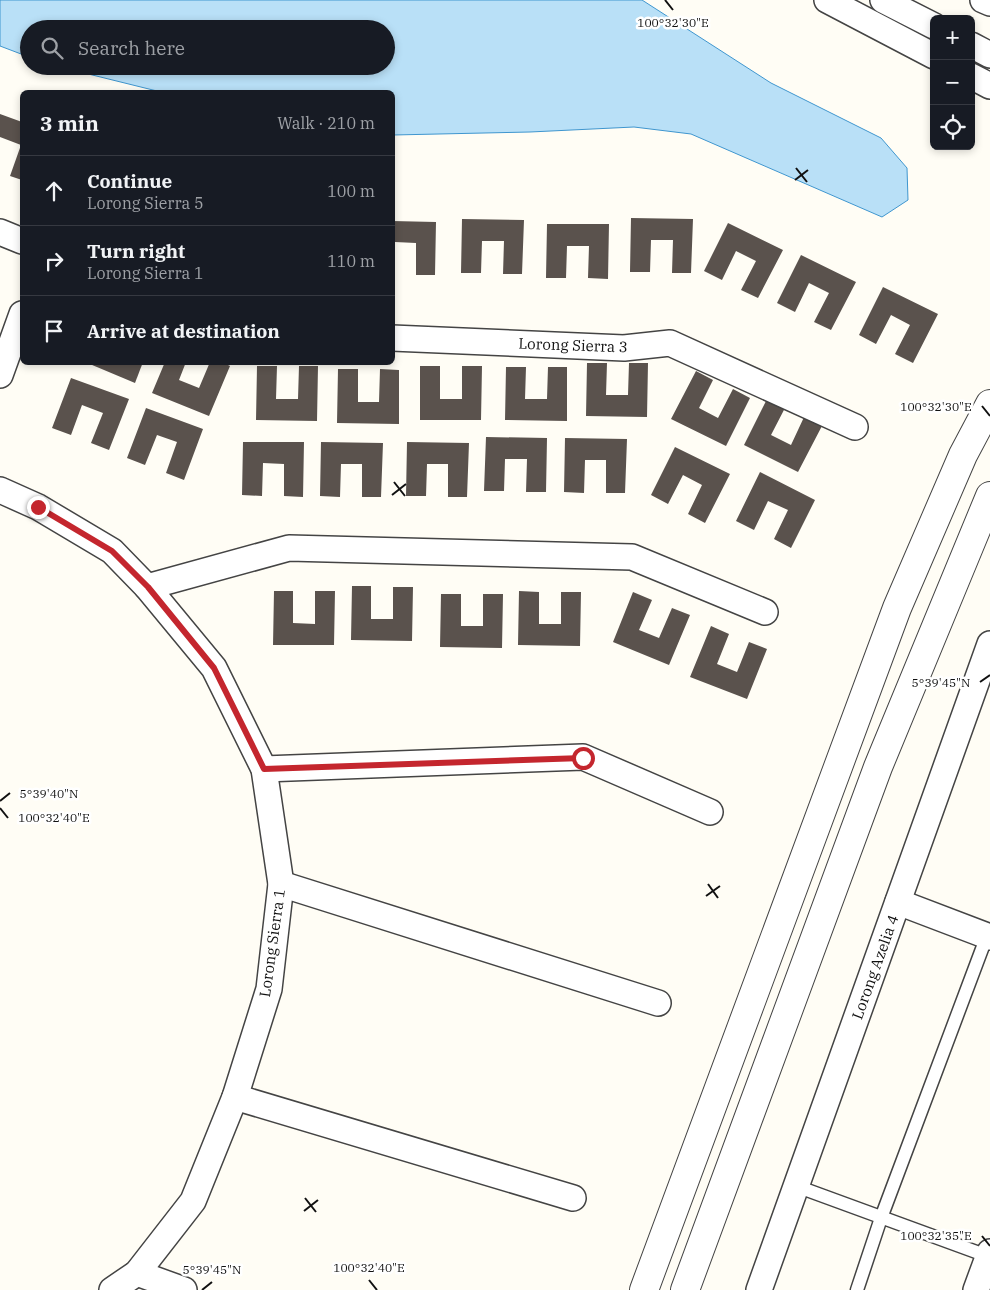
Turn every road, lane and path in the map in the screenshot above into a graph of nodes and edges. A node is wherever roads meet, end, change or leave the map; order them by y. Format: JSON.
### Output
{"nodes":[{"id":1,"x":827,"y":0,"type":"edge"},
{"id":2,"x":883,"y":0,"type":"edge"},
{"id":3,"x":983,"y":0,"type":"edge"},
{"id":4,"x":990,"y":3,"type":"edge"},
{"id":5,"x":930,"y":24,"type":"edge"},
{"id":6,"x":975,"y":47,"type":"edge"},
{"id":7,"x":930,"y":54,"type":"edge"},
{"id":8,"x":990,"y":55,"type":"edge"},
{"id":9,"x":975,"y":78,"type":"edge"},
{"id":10,"x":990,"y":86,"type":"edge"},
{"id":11,"x":0,"y":232,"type":"edge"},
{"id":12,"x":20,"y":240,"type":"edge"},
{"id":13,"x":20,"y":320,"type":"edge"},
{"id":14,"x":395,"y":338,"type":"edge"},
{"id":15,"x":0,"y":375,"type":"edge"},
{"id":16,"x":990,"y":404,"type":"edge"},
{"id":17,"x":855,"y":427,"type":"dead end"},
{"id":18,"x":0,"y":490,"type":"edge"},
{"id":19,"x":990,"y":496,"type":"edge"},
{"id":20,"x":148,"y":587,"type":"junction"},
{"id":21,"x":765,"y":612,"type":"dead end"},
{"id":22,"x":988,"y":653,"type":"edge"},
{"id":23,"x":264,"y":769,"type":"junction"},
{"id":24,"x":710,"y":812,"type":"dead end"},
{"id":25,"x":281,"y":884,"type":"junction"},
{"id":26,"x":898,"y":902,"type":"junction"},
{"id":27,"x":989,"y":934,"type":"edge"},
{"id":28,"x":658,"y":1004,"type":"dead end"},
{"id":29,"x":235,"y":1097,"type":"junction"},
{"id":30,"x":796,"y":1186,"type":"junction"},
{"id":31,"x":573,"y":1198,"type":"dead end"},
{"id":32,"x":881,"y":1218,"type":"junction"},
{"id":33,"x":989,"y":1255,"type":"edge"},
{"id":34,"x":137,"y":1273,"type":"junction"},
{"id":35,"x":112,"y":1290,"type":"edge"},
{"id":36,"x":184,"y":1290,"type":"edge"},
{"id":37,"x":644,"y":1290,"type":"edge"},
{"id":38,"x":685,"y":1290,"type":"edge"},
{"id":39,"x":759,"y":1290,"type":"edge"},
{"id":40,"x":857,"y":1290,"type":"edge"},
{"id":41,"x":976,"y":1290,"type":"edge"}],
"edges":[{"from":1,"to":7,"type":"street"},
{"from":2,"to":5,"type":"street"},
{"from":3,"to":4,"type":"street"},
{"from":6,"to":8,"type":"street"},
{"from":9,"to":10,"type":"street"},
{"from":11,"to":12,"type":"street"},
{"from":13,"to":15,"type":"street"},
{"from":14,"to":17,"type":"street","name":"Lorong Sierra 3"},
{"from":16,"to":37,"type":"street"},
{"from":18,"to":20,"type":"street","name":"Lorong Sierra 1"},
{"from":19,"to":38,"type":"street"},
{"from":20,"to":21,"type":"street"},
{"from":20,"to":23,"type":"street","name":"Lorong Sierra 1"},
{"from":22,"to":26,"type":"street","name":"Lorong Azelia 4"},
{"from":23,"to":24,"type":"street"},
{"from":23,"to":25,"type":"street","name":"Lorong Sierra 1"},
{"from":25,"to":28,"type":"street"},
{"from":25,"to":29,"type":"street","name":"Lorong Sierra 1"},
{"from":26,"to":27,"type":"street"},
{"from":26,"to":30,"type":"street","name":"Lorong Azelia 4"},
{"from":27,"to":32,"type":"lane"},
{"from":29,"to":31,"type":"street"},
{"from":29,"to":34,"type":"street","name":"Lorong Sierra 1"},
{"from":30,"to":32,"type":"lane"},
{"from":30,"to":39,"type":"street","name":"Lorong Azelia 4"},
{"from":32,"to":33,"type":"lane"},
{"from":32,"to":40,"type":"lane"},
{"from":33,"to":41,"type":"street"},
{"from":34,"to":35,"type":"street","name":"Lorong Sierra 1"},
{"from":34,"to":36,"type":"street"}]}
